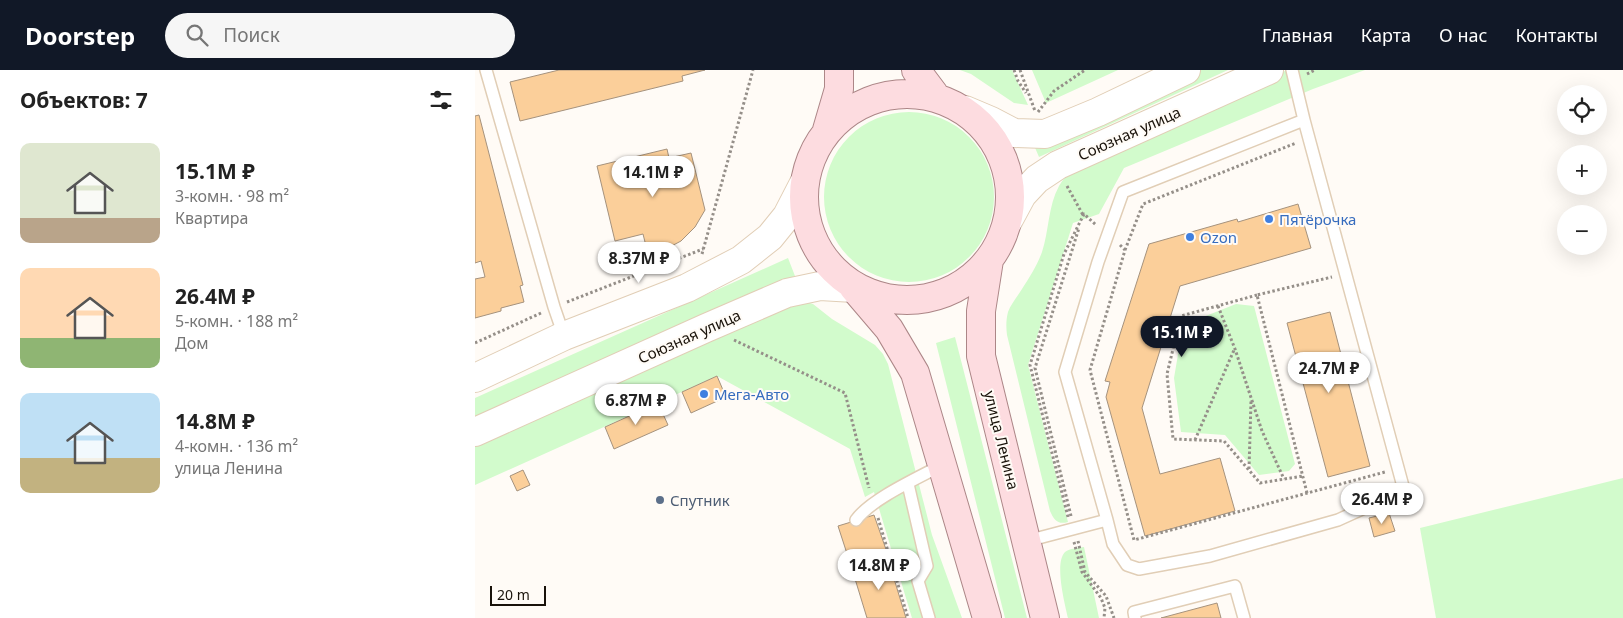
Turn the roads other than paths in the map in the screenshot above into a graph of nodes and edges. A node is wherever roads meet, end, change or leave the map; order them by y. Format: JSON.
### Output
{"nodes":[{"id":1,"x":486,"y":70,"type":"edge"},
{"id":2,"x":839,"y":70,"type":"edge"},
{"id":3,"x":916,"y":70,"type":"edge"},
{"id":4,"x":1186,"y":70,"type":"edge"},
{"id":5,"x":1269,"y":70,"type":"edge"},
{"id":6,"x":1293,"y":70,"type":"edge"},
{"id":7,"x":933,"y":94,"type":"junction"},
{"id":8,"x":965,"y":110,"type":"junction"},
{"id":9,"x":1304,"y":120,"type":"junction"},
{"id":10,"x":827,"y":130,"type":"junction"},
{"id":11,"x":804,"y":183,"type":"junction"},
{"id":12,"x":1008,"y":221,"type":"junction"},
{"id":13,"x":989,"y":260,"type":"junction"},
{"id":14,"x":853,"y":288,"type":"junction"},
{"id":15,"x":565,"y":336,"type":"junction"},
{"id":16,"x":475,"y":378,"type":"edge"},
{"id":17,"x":475,"y":432,"type":"edge"},
{"id":18,"x":942,"y":465,"type":"junction"},
{"id":19,"x":908,"y":484,"type":"junction"},
{"id":20,"x":856,"y":520,"type":"dead end"},
{"id":21,"x":1107,"y":520,"type":"junction"},
{"id":22,"x":1027,"y":541,"type":"junction"},
{"id":23,"x":929,"y":618,"type":"edge"},
{"id":24,"x":987,"y":618,"type":"edge"},
{"id":25,"x":1045,"y":618,"type":"edge"},
{"id":26,"x":1135,"y":618,"type":"edge"},
{"id":27,"x":1244,"y":618,"type":"edge"}],
"edges":[{"from":1,"to":15,"type":"lane"},
{"from":2,"to":10,"type":"main road"},
{"from":3,"to":7,"type":"main road"},
{"from":4,"to":8,"type":"main road","name":"Союзная улица"},
{"from":5,"to":12,"type":"main road","name":"Союзная улица"},
{"from":6,"to":9,"type":"lane"},
{"from":7,"to":8,"type":"main road"},
{"from":7,"to":10,"type":"main road"},
{"from":8,"to":12,"type":"main road"},
{"from":9,"to":21,"type":"lane"},
{"from":9,"to":21,"type":"lane"},
{"from":10,"to":11,"type":"main road"},
{"from":11,"to":14,"type":"main road"},
{"from":11,"to":15,"type":"main road"},
{"from":12,"to":13,"type":"main road"},
{"from":13,"to":14,"type":"main road"},
{"from":13,"to":22,"type":"main road","name":"улица Ленина"},
{"from":14,"to":17,"type":"main road","name":"Союзная улица"},
{"from":14,"to":18,"type":"main road"},
{"from":15,"to":16,"type":"main road"},
{"from":18,"to":19,"type":"lane"},
{"from":18,"to":24,"type":"main road"},
{"from":19,"to":20,"type":"lane"},
{"from":19,"to":23,"type":"lane"},
{"from":21,"to":22,"type":"lane"},
{"from":22,"to":25,"type":"main road","name":"улица Ленина"},
{"from":26,"to":27,"type":"lane"}]}
